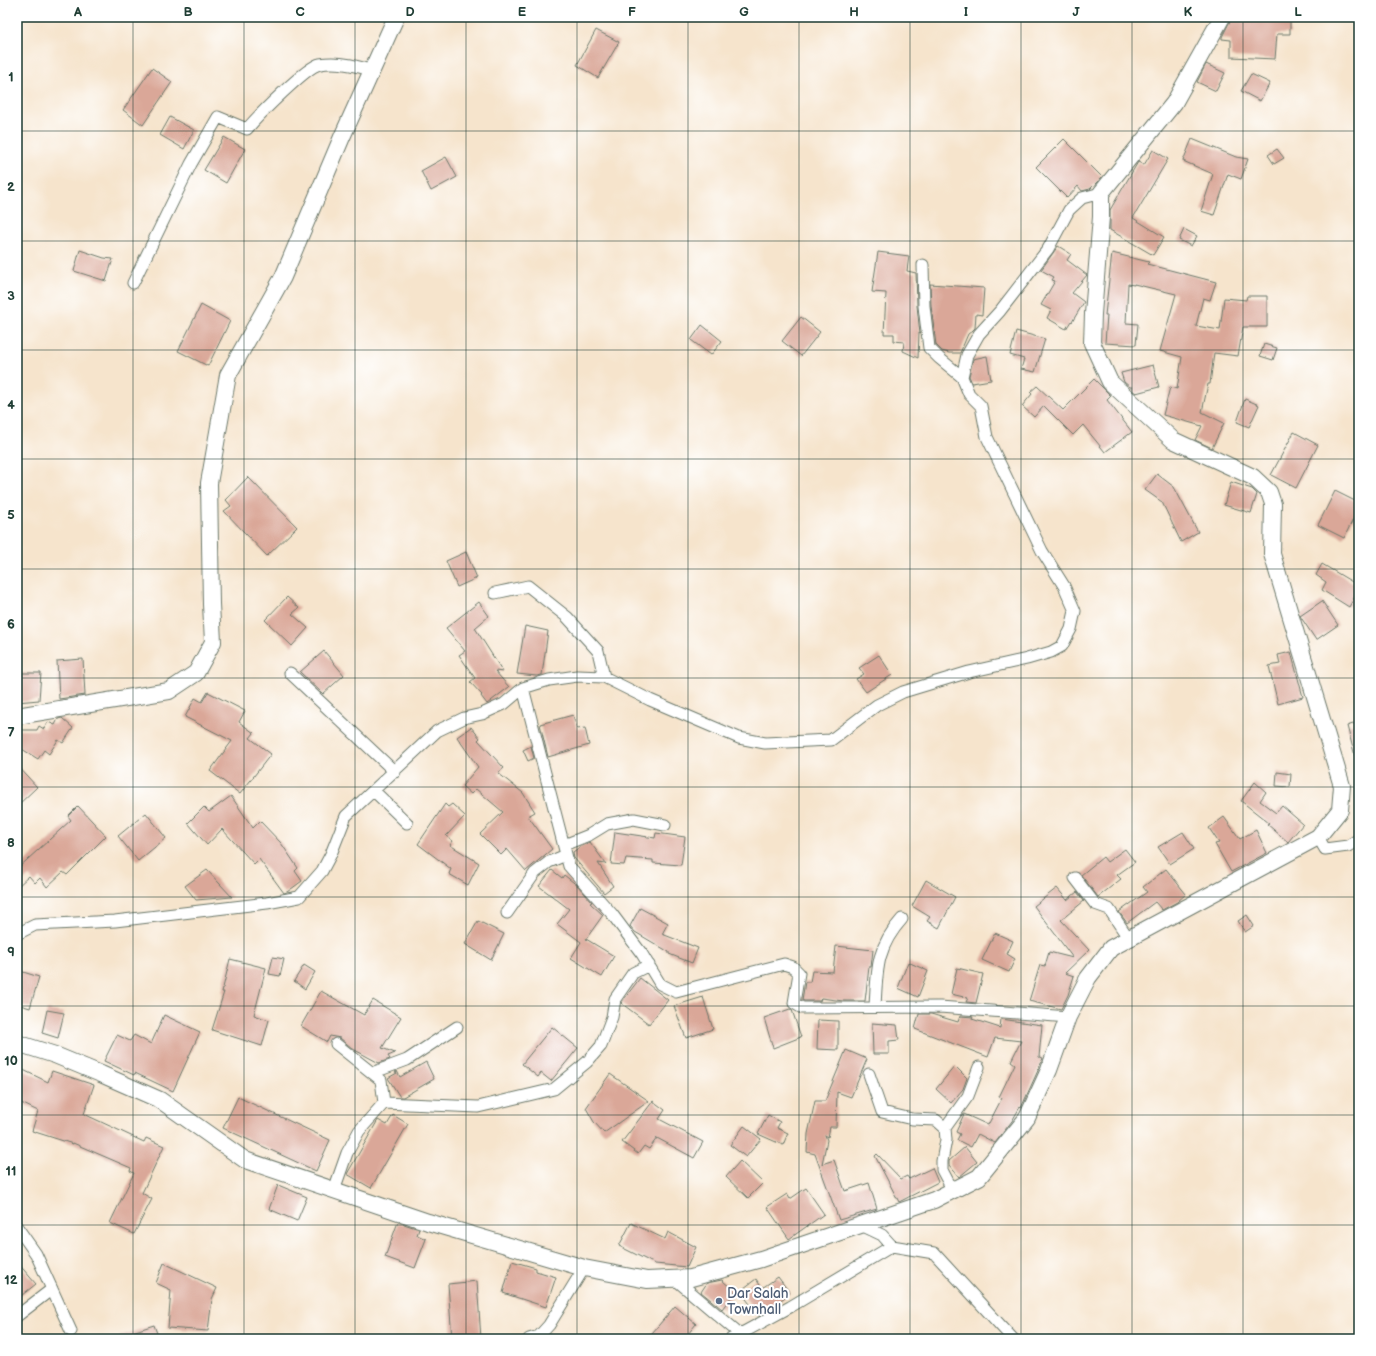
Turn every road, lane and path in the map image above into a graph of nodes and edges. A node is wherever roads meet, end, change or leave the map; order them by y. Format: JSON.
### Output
{"nodes":[{"id":1,"x":396,"y":17,"type":"edge"},
{"id":2,"x":1222,"y":17,"type":"edge"},
{"id":3,"x":372,"y":71,"type":"junction"},
{"id":4,"x":1101,"y":193,"type":"junction"},
{"id":5,"x":923,"y":265,"type":"dead end"},
{"id":6,"x":133,"y":283,"type":"dead end"},
{"id":7,"x":962,"y":377,"type":"junction"},
{"id":8,"x":495,"y":593,"type":"dead end"},
{"id":9,"x":290,"y":673,"type":"dead end"},
{"id":10,"x":604,"y":677,"type":"junction"},
{"id":11,"x":523,"y":688,"type":"junction"},
{"id":12,"x":17,"y":716,"type":"edge"},
{"id":13,"x":395,"y":772,"type":"junction"},
{"id":14,"x":374,"y":791,"type":"junction"},
{"id":15,"x":407,"y":823,"type":"dead end"},
{"id":16,"x":665,"y":825,"type":"dead end"},
{"id":17,"x":1318,"y":837,"type":"junction"},
{"id":18,"x":1359,"y":839,"type":"edge"},
{"id":19,"x":565,"y":850,"type":"junction"},
{"id":20,"x":1075,"y":878,"type":"dead end"},
{"id":21,"x":507,"y":912,"type":"dead end"},
{"id":22,"x":902,"y":919,"type":"dead end"},
{"id":23,"x":17,"y":934,"type":"edge"},
{"id":24,"x":1129,"y":939,"type":"junction"},
{"id":25,"x":649,"y":965,"type":"junction"},
{"id":26,"x":875,"y":1007,"type":"junction"},
{"id":27,"x":1068,"y":1017,"type":"junction"},
{"id":28,"x":457,"y":1027,"type":"dead end"},
{"id":29,"x":17,"y":1043,"type":"edge"},
{"id":30,"x":336,"y":1044,"type":"dead end"},
{"id":31,"x":979,"y":1067,"type":"dead end"},
{"id":32,"x":372,"y":1073,"type":"junction"},
{"id":33,"x":869,"y":1074,"type":"dead end"},
{"id":34,"x":384,"y":1103,"type":"junction"},
{"id":35,"x":945,"y":1128,"type":"junction"},
{"id":36,"x":334,"y":1190,"type":"junction"},
{"id":37,"x":953,"y":1191,"type":"junction"},
{"id":38,"x":861,"y":1226,"type":"junction"},
{"id":39,"x":17,"y":1227,"type":"edge"},
{"id":40,"x":892,"y":1246,"type":"junction"},
{"id":41,"x":584,"y":1268,"type":"junction"},
{"id":42,"x":675,"y":1279,"type":"junction"},
{"id":43,"x":52,"y":1289,"type":"junction"},
{"id":44,"x":17,"y":1316,"type":"edge"},
{"id":45,"x":71,"y":1331,"type":"dead end"},
{"id":46,"x":735,"y":1337,"type":"edge"},
{"id":47,"x":529,"y":1339,"type":"edge"},
{"id":48,"x":1013,"y":1339,"type":"edge"}],
"edges":[{"from":1,"to":3,"type":"street"},
{"from":2,"to":4,"type":"street"},
{"from":3,"to":6,"type":"street"},
{"from":3,"to":12,"type":"street"},
{"from":4,"to":7,"type":"street"},
{"from":4,"to":17,"type":"street"},
{"from":5,"to":7,"type":"street"},
{"from":7,"to":10,"type":"street"},
{"from":8,"to":10,"type":"street"},
{"from":9,"to":13,"type":"street"},
{"from":10,"to":11,"type":"street"},
{"from":11,"to":13,"type":"street"},
{"from":11,"to":19,"type":"street"},
{"from":13,"to":14,"type":"street"},
{"from":14,"to":15,"type":"street"},
{"from":14,"to":23,"type":"street"},
{"from":16,"to":19,"type":"street"},
{"from":17,"to":18,"type":"street"},
{"from":17,"to":24,"type":"street"},
{"from":19,"to":21,"type":"street"},
{"from":19,"to":25,"type":"street"},
{"from":20,"to":24,"type":"street"},
{"from":22,"to":26,"type":"street"},
{"from":24,"to":27,"type":"street"},
{"from":25,"to":26,"type":"street"},
{"from":25,"to":34,"type":"street"},
{"from":26,"to":27,"type":"street"},
{"from":27,"to":37,"type":"street"},
{"from":28,"to":32,"type":"street"},
{"from":29,"to":36,"type":"street"},
{"from":30,"to":32,"type":"street"},
{"from":31,"to":35,"type":"street"},
{"from":32,"to":34,"type":"street"},
{"from":33,"to":35,"type":"street"},
{"from":34,"to":36,"type":"street"},
{"from":35,"to":37,"type":"street"},
{"from":36,"to":41,"type":"street"},
{"from":37,"to":38,"type":"street"},
{"from":38,"to":40,"type":"street"},
{"from":38,"to":42,"type":"street"},
{"from":39,"to":43,"type":"street"},
{"from":40,"to":46,"type":"street"},
{"from":40,"to":48,"type":"street"},
{"from":41,"to":42,"type":"street"},
{"from":41,"to":47,"type":"street"},
{"from":42,"to":46,"type":"street"},
{"from":43,"to":44,"type":"street"},
{"from":43,"to":45,"type":"street"}]}
